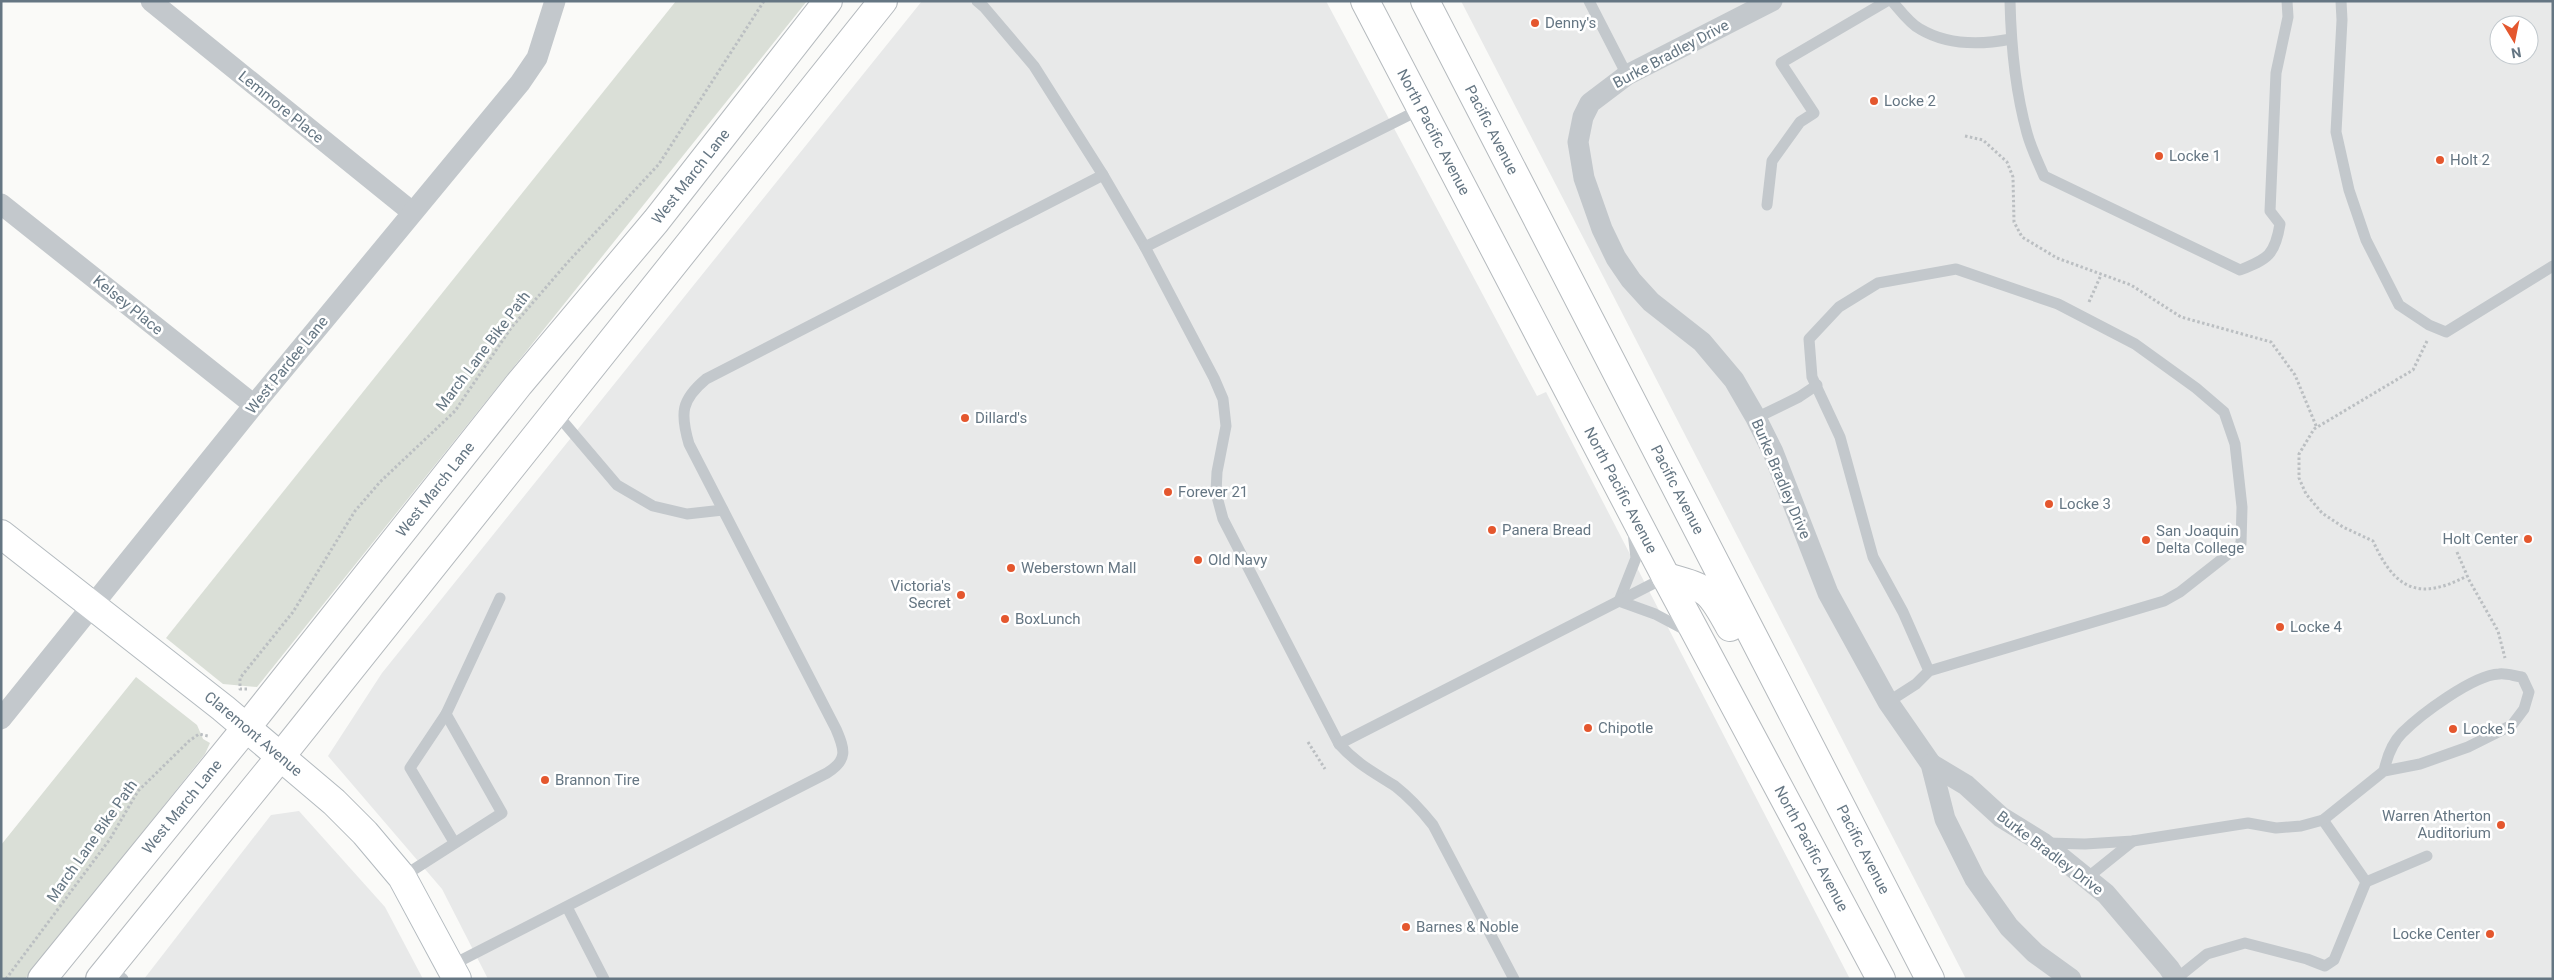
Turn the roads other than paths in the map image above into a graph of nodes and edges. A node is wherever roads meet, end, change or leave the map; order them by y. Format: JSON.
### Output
{"nodes":[{"id":1,"x":150,"y":1,"type":"edge"},
{"id":2,"x":555,"y":1,"type":"edge"},
{"id":3,"x":828,"y":1,"type":"edge"},
{"id":4,"x":883,"y":1,"type":"edge"},
{"id":5,"x":977,"y":1,"type":"edge"},
{"id":6,"x":1364,"y":1,"type":"edge"},
{"id":7,"x":1424,"y":1,"type":"edge"},
{"id":8,"x":1589,"y":1,"type":"edge"},
{"id":9,"x":1772,"y":1,"type":"edge"},
{"id":10,"x":1887,"y":1,"type":"edge"},
{"id":11,"x":1892,"y":1,"type":"edge"},
{"id":12,"x":2010,"y":1,"type":"edge"},
{"id":13,"x":2287,"y":1,"type":"edge"},
{"id":14,"x":2341,"y":1,"type":"edge"},
{"id":15,"x":2011,"y":39,"type":"junction"},
{"id":16,"x":1627,"y":75,"type":"junction"},
{"id":17,"x":1421,"y":109,"type":"junction"},
{"id":18,"x":1103,"y":175,"type":"junction"},
{"id":19,"x":1,"y":204,"type":"edge"},
{"id":20,"x":1767,"y":205,"type":"dead end"},
{"id":21,"x":412,"y":212,"type":"junction"},
{"id":22,"x":1145,"y":247,"type":"junction"},
{"id":23,"x":2553,"y":266,"type":"edge"},
{"id":24,"x":1816,"y":385,"type":"junction"},
{"id":25,"x":254,"y":405,"type":"junction"},
{"id":26,"x":555,"y":412,"type":"junction"},
{"id":27,"x":1756,"y":418,"type":"junction"},
{"id":28,"x":1629,"y":505,"type":"junction"},
{"id":29,"x":723,"y":510,"type":"junction"},
{"id":30,"x":1,"y":534,"type":"edge"},
{"id":31,"x":1666,"y":577,"type":"junction"},
{"id":32,"x":500,"y":598,"type":"dead end"},
{"id":33,"x":1619,"y":601,"type":"junction"},
{"id":34,"x":92,"y":607,"type":"junction"},
{"id":35,"x":1699,"y":638,"type":"junction"},
{"id":36,"x":1929,"y":671,"type":"junction"},
{"id":37,"x":1888,"y":702,"type":"junction"},
{"id":38,"x":446,"y":714,"type":"junction"},
{"id":39,"x":1,"y":719,"type":"edge"},
{"id":40,"x":246,"y":728,"type":"junction"},
{"id":41,"x":1339,"y":744,"type":"junction"},
{"id":42,"x":1810,"y":745,"type":"junction"},
{"id":43,"x":281,"y":756,"type":"junction"},
{"id":44,"x":1932,"y":764,"type":"junction"},
{"id":45,"x":2384,"y":770,"type":"junction"},
{"id":46,"x":2323,"y":820,"type":"junction"},
{"id":47,"x":2133,"y":841,"type":"junction"},
{"id":48,"x":454,"y":842,"type":"junction"},
{"id":49,"x":2042,"y":843,"type":"junction"},
{"id":50,"x":2427,"y":856,"type":"dead end"},
{"id":51,"x":402,"y":877,"type":"junction"},
{"id":52,"x":2087,"y":878,"type":"junction"},
{"id":53,"x":2366,"y":882,"type":"junction"},
{"id":54,"x":567,"y":907,"type":"junction"},
{"id":55,"x":454,"y":972,"type":"edge"},
{"id":56,"x":111,"y":975,"type":"edge"},
{"id":57,"x":42,"y":979,"type":"edge"},
{"id":58,"x":604,"y":979,"type":"edge"},
{"id":59,"x":1514,"y":979,"type":"edge"},
{"id":60,"x":1881,"y":979,"type":"edge"},
{"id":61,"x":1930,"y":979,"type":"edge"},
{"id":62,"x":2071,"y":979,"type":"edge"},
{"id":63,"x":2176,"y":979,"type":"edge"}],
"edges":[{"from":1,"to":21,"type":"street","name":"Lemmore Place"},
{"from":2,"to":21,"type":"street","name":"West Pardee Lane"},
{"from":3,"to":40,"type":"main road","name":"West March Lane"},
{"from":4,"to":26,"type":"main road"},
{"from":5,"to":18,"type":"lane"},
{"from":6,"to":17,"type":"main road","name":"North Pacific Avenue"},
{"from":7,"to":42,"type":"main road","name":"Pacific Avenue"},
{"from":8,"to":16,"type":"lane"},
{"from":9,"to":16,"type":"street","name":"Burke Bradley Drive"},
{"from":10,"to":20,"type":"lane"},
{"from":11,"to":15,"type":"lane"},
{"from":12,"to":15,"type":"lane"},
{"from":13,"to":15,"type":"lane"},
{"from":14,"to":23,"type":"lane"},
{"from":16,"to":27,"type":"street","name":"Burke Bradley Drive"},
{"from":17,"to":22,"type":"lane"},
{"from":17,"to":28,"type":"main road","name":"North Pacific Avenue"},
{"from":18,"to":22,"type":"lane"},
{"from":18,"to":29,"type":"lane"},
{"from":19,"to":25,"type":"street","name":"Kelsey Place"},
{"from":21,"to":25,"type":"street","name":"West Pardee Lane"},
{"from":22,"to":41,"type":"lane"},
{"from":24,"to":27,"type":"lane"},
{"from":24,"to":36,"type":"lane"},
{"from":24,"to":36,"type":"lane"},
{"from":25,"to":34,"type":"street","name":"West Pardee Lane"},
{"from":26,"to":29,"type":"lane"},
{"from":26,"to":43,"type":"main road"},
{"from":27,"to":37,"type":"street","name":"Burke Bradley Drive"},
{"from":28,"to":31,"type":"main road","name":"North Pacific Avenue"},
{"from":28,"to":33,"type":"lane"},
{"from":29,"to":54,"type":"lane"},
{"from":30,"to":34,"type":"main road","name":"Claremont Avenue"},
{"from":31,"to":33,"type":"lane"},
{"from":31,"to":35,"type":"main road","name":"North Pacific Avenue"},
{"from":31,"to":42,"type":"main road"},
{"from":32,"to":38,"type":"lane"},
{"from":33,"to":35,"type":"lane"},
{"from":33,"to":41,"type":"lane"},
{"from":34,"to":39,"type":"street","name":"West Pardee Lane"},
{"from":34,"to":40,"type":"main road","name":"Claremont Avenue"},
{"from":35,"to":60,"type":"main road","name":"North Pacific Avenue"},
{"from":36,"to":37,"type":"lane"},
{"from":37,"to":44,"type":"street","name":"Burke Bradley Drive"},
{"from":38,"to":48,"type":"lane"},
{"from":38,"to":48,"type":"lane"},
{"from":40,"to":43,"type":"main road","name":"Claremont Avenue"},
{"from":40,"to":57,"type":"main road","name":"West March Lane"},
{"from":41,"to":59,"type":"lane"},
{"from":42,"to":61,"type":"main road","name":"Pacific Avenue"},
{"from":43,"to":51,"type":"main road","name":"Claremont Avenue"},
{"from":43,"to":56,"type":"main road"},
{"from":44,"to":49,"type":"street","name":"Burke Bradley Drive"},
{"from":44,"to":62,"type":"street","name":"Burke Bradley Drive"},
{"from":45,"to":45,"type":"lane"},
{"from":45,"to":46,"type":"lane"},
{"from":46,"to":47,"type":"lane"},
{"from":46,"to":53,"type":"lane"},
{"from":47,"to":49,"type":"lane"},
{"from":47,"to":52,"type":"lane"},
{"from":48,"to":51,"type":"lane"},
{"from":49,"to":52,"type":"street","name":"Burke Bradley Drive"},
{"from":50,"to":53,"type":"lane"},
{"from":51,"to":55,"type":"main road","name":"Claremont Avenue"},
{"from":52,"to":63,"type":"street","name":"Burke Bradley Drive"},
{"from":53,"to":63,"type":"lane"},
{"from":54,"to":55,"type":"lane"},
{"from":54,"to":58,"type":"lane"}]}
